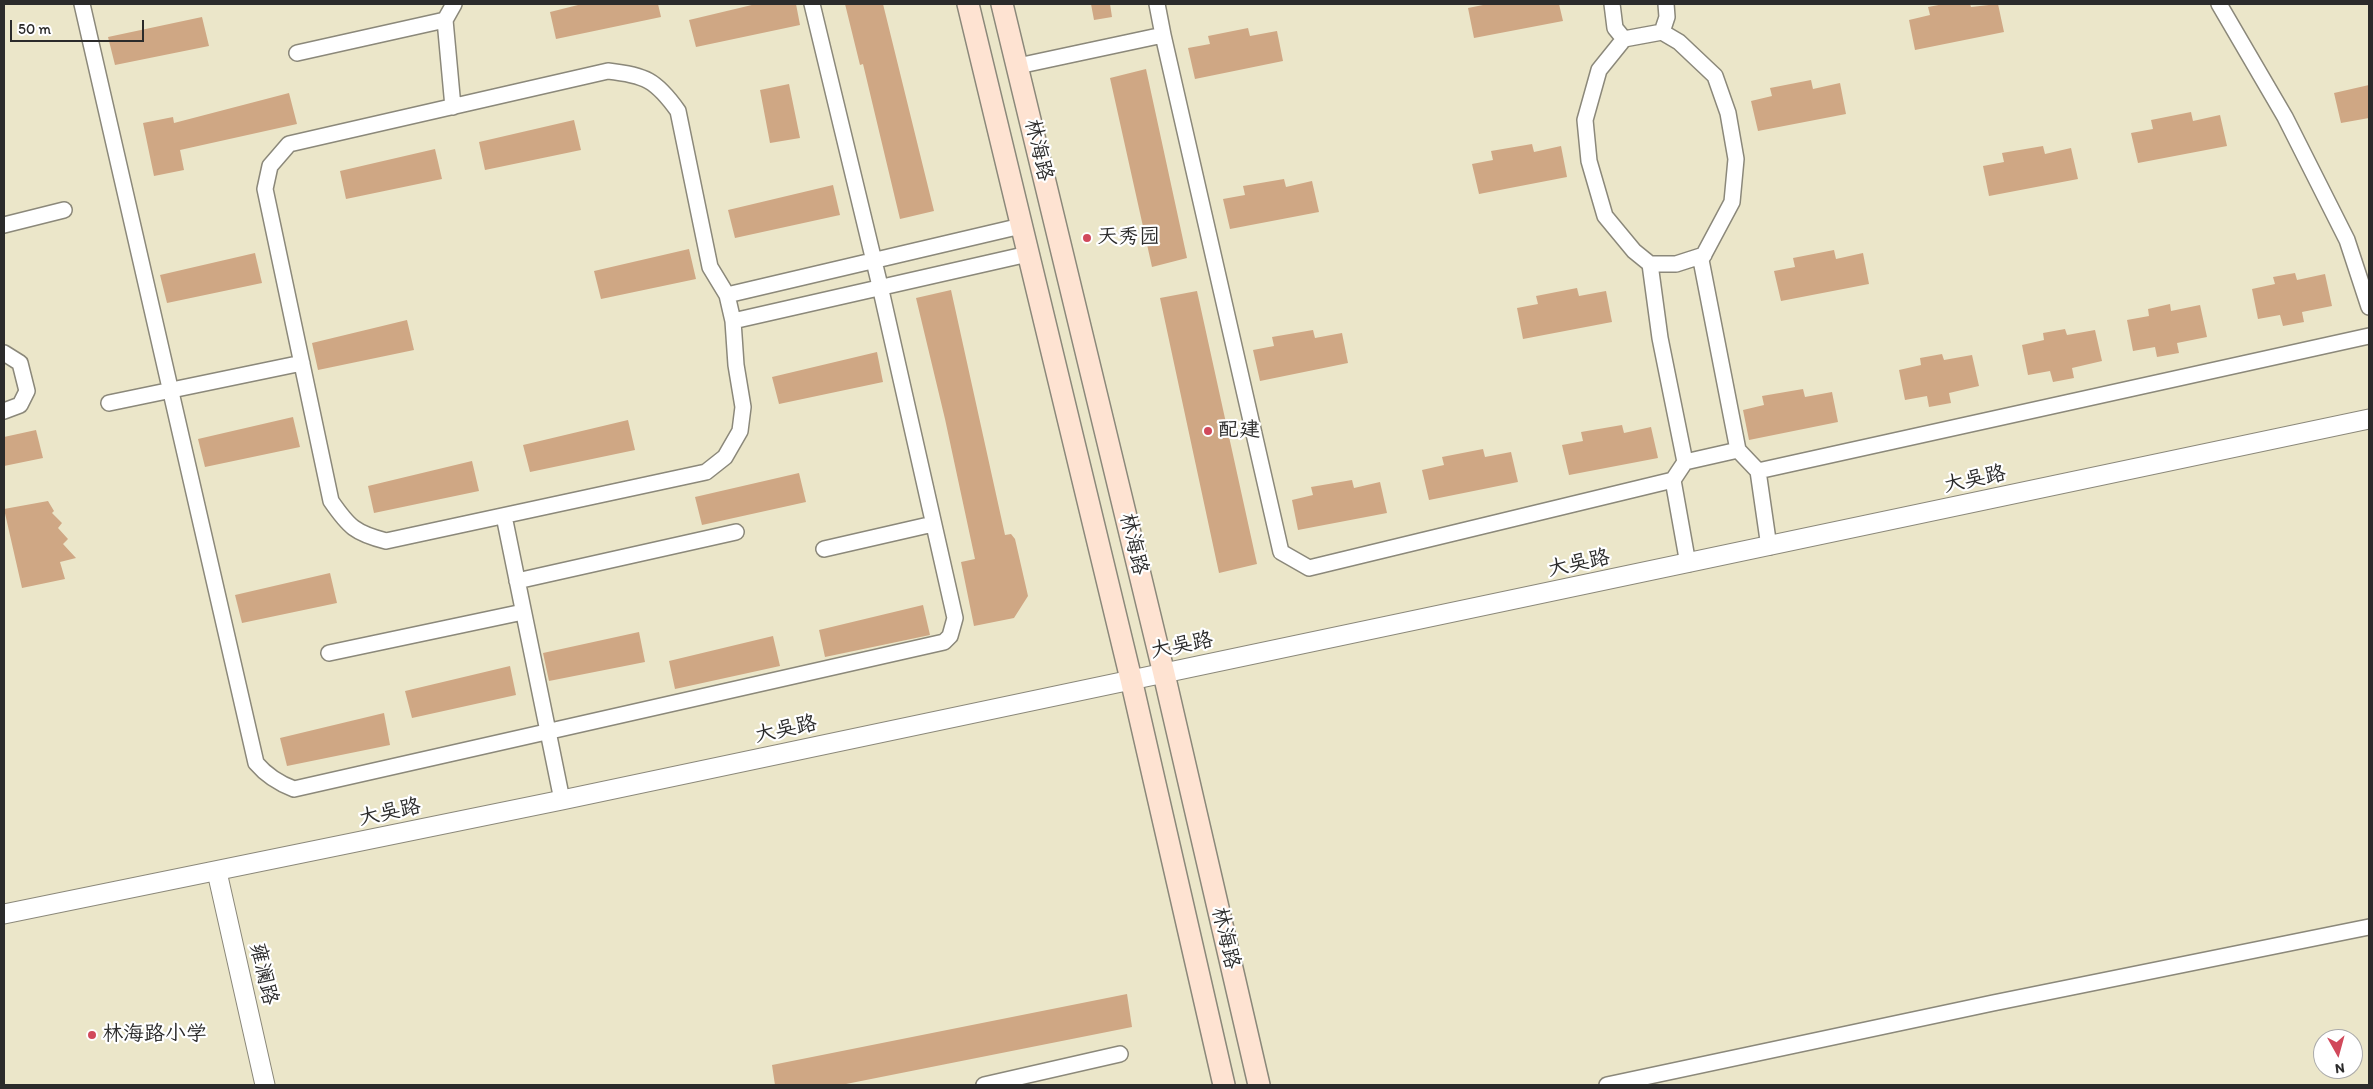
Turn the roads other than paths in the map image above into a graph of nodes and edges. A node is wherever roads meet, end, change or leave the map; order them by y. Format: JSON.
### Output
{"nodes":[{"id":1,"x":82,"y":4,"type":"edge"},
{"id":2,"x":454,"y":4,"type":"edge"},
{"id":3,"x":812,"y":4,"type":"edge"},
{"id":4,"x":968,"y":4,"type":"edge"},
{"id":5,"x":1002,"y":4,"type":"edge"},
{"id":6,"x":1157,"y":4,"type":"edge"},
{"id":7,"x":1612,"y":4,"type":"edge"},
{"id":8,"x":1666,"y":4,"type":"edge"},
{"id":9,"x":2219,"y":4,"type":"edge"},
{"id":10,"x":445,"y":20,"type":"junction"},
{"id":11,"x":1662,"y":32,"type":"junction"},
{"id":12,"x":1162,"y":35,"type":"junction"},
{"id":13,"x":1624,"y":39,"type":"junction"},
{"id":14,"x":297,"y":53,"type":"dead end"},
{"id":15,"x":1018,"y":66,"type":"junction"},
{"id":16,"x":453,"y":107,"type":"junction"},
{"id":17,"x":64,"y":210,"type":"dead end"},
{"id":18,"x":4,"y":224,"type":"edge"},
{"id":19,"x":1021,"y":226,"type":"junction"},
{"id":20,"x":1028,"y":254,"type":"junction"},
{"id":21,"x":1704,"y":256,"type":"junction"},
{"id":22,"x":873,"y":261,"type":"junction"},
{"id":23,"x":1650,"y":264,"type":"junction"},
{"id":24,"x":880,"y":286,"type":"junction"},
{"id":25,"x":727,"y":295,"type":"junction"},
{"id":26,"x":2369,"y":307,"type":"edge"},
{"id":27,"x":733,"y":321,"type":"junction"},
{"id":28,"x":2369,"y":336,"type":"edge"},
{"id":29,"x":4,"y":353,"type":"edge"},
{"id":30,"x":302,"y":363,"type":"junction"},
{"id":31,"x":171,"y":390,"type":"junction"},
{"id":32,"x":109,"y":403,"type":"dead end"},
{"id":33,"x":4,"y":411,"type":"edge"},
{"id":34,"x":2369,"y":420,"type":"edge"},
{"id":35,"x":1738,"y":450,"type":"junction"},
{"id":36,"x":1685,"y":462,"type":"junction"},
{"id":37,"x":1758,"y":471,"type":"junction"},
{"id":38,"x":1673,"y":480,"type":"junction"},
{"id":39,"x":504,"y":516,"type":"junction"},
{"id":40,"x":933,"y":524,"type":"junction"},
{"id":41,"x":736,"y":532,"type":"dead end"},
{"id":42,"x":1769,"y":547,"type":"junction"},
{"id":43,"x":824,"y":549,"type":"dead end"},
{"id":44,"x":1688,"y":564,"type":"junction"},
{"id":45,"x":517,"y":581,"type":"junction"},
{"id":46,"x":524,"y":612,"type":"junction"},
{"id":47,"x":329,"y":653,"type":"dead end"},
{"id":48,"x":1164,"y":674,"type":"junction"},
{"id":49,"x":1131,"y":679,"type":"junction"},
{"id":50,"x":548,"y":732,"type":"junction"},
{"id":51,"x":562,"y":800,"type":"junction"},
{"id":52,"x":217,"y":872,"type":"junction"},
{"id":53,"x":4,"y":914,"type":"edge"},
{"id":54,"x":2369,"y":927,"type":"edge"},
{"id":55,"x":1120,"y":1054,"type":"dead end"},
{"id":56,"x":265,"y":1085,"type":"edge"},
{"id":57,"x":984,"y":1085,"type":"edge"},
{"id":58,"x":1224,"y":1085,"type":"edge"},
{"id":59,"x":1259,"y":1085,"type":"edge"},
{"id":60,"x":1607,"y":1085,"type":"edge"}],
"edges":[{"from":1,"to":31,"type":"street"},
{"from":2,"to":10,"type":"street"},
{"from":3,"to":22,"type":"street"},
{"from":4,"to":19,"type":"main road","name":"林海路"},
{"from":5,"to":15,"type":"main road","name":"林海路"},
{"from":6,"to":12,"type":"street"},
{"from":7,"to":13,"type":"street"},
{"from":8,"to":11,"type":"street"},
{"from":9,"to":26,"type":"street"},
{"from":10,"to":14,"type":"street"},
{"from":10,"to":16,"type":"street"},
{"from":11,"to":13,"type":"street"},
{"from":11,"to":21,"type":"street"},
{"from":12,"to":15,"type":"street"},
{"from":12,"to":38,"type":"street"},
{"from":13,"to":23,"type":"street"},
{"from":15,"to":48,"type":"main road","name":"林海路"},
{"from":16,"to":25,"type":"street"},
{"from":16,"to":30,"type":"street"},
{"from":17,"to":18,"type":"street"},
{"from":19,"to":20,"type":"main road","name":"林海路"},
{"from":19,"to":22,"type":"street"},
{"from":20,"to":24,"type":"street"},
{"from":20,"to":49,"type":"main road","name":"林海路"},
{"from":21,"to":23,"type":"street"},
{"from":21,"to":35,"type":"street"},
{"from":22,"to":24,"type":"street"},
{"from":22,"to":25,"type":"street"},
{"from":23,"to":36,"type":"street"},
{"from":24,"to":27,"type":"street"},
{"from":24,"to":40,"type":"street"},
{"from":25,"to":27,"type":"street"},
{"from":27,"to":39,"type":"street"},
{"from":28,"to":37,"type":"street"},
{"from":29,"to":33,"type":"street"},
{"from":30,"to":31,"type":"street"},
{"from":30,"to":39,"type":"street"},
{"from":31,"to":32,"type":"street"},
{"from":31,"to":50,"type":"street"},
{"from":34,"to":42,"type":"street","name":"大吴路"},
{"from":35,"to":36,"type":"street"},
{"from":35,"to":37,"type":"street"},
{"from":36,"to":38,"type":"street"},
{"from":37,"to":42,"type":"street"},
{"from":38,"to":44,"type":"street"},
{"from":39,"to":45,"type":"street"},
{"from":40,"to":43,"type":"street"},
{"from":40,"to":50,"type":"street"},
{"from":41,"to":45,"type":"street"},
{"from":42,"to":44,"type":"street","name":"大吴路"},
{"from":44,"to":48,"type":"street","name":"大吴路"},
{"from":45,"to":46,"type":"street"},
{"from":46,"to":47,"type":"street"},
{"from":46,"to":50,"type":"street"},
{"from":48,"to":49,"type":"street","name":"大吴路"},
{"from":48,"to":59,"type":"main road","name":"林海路"},
{"from":49,"to":51,"type":"street","name":"大吴路"},
{"from":49,"to":58,"type":"main road","name":"林海路"},
{"from":50,"to":51,"type":"street"},
{"from":51,"to":52,"type":"street","name":"大吴路"},
{"from":52,"to":53,"type":"street","name":"大吴路"},
{"from":52,"to":56,"type":"street","name":"雍澜路"},
{"from":54,"to":60,"type":"street"},
{"from":55,"to":57,"type":"street"}]}
